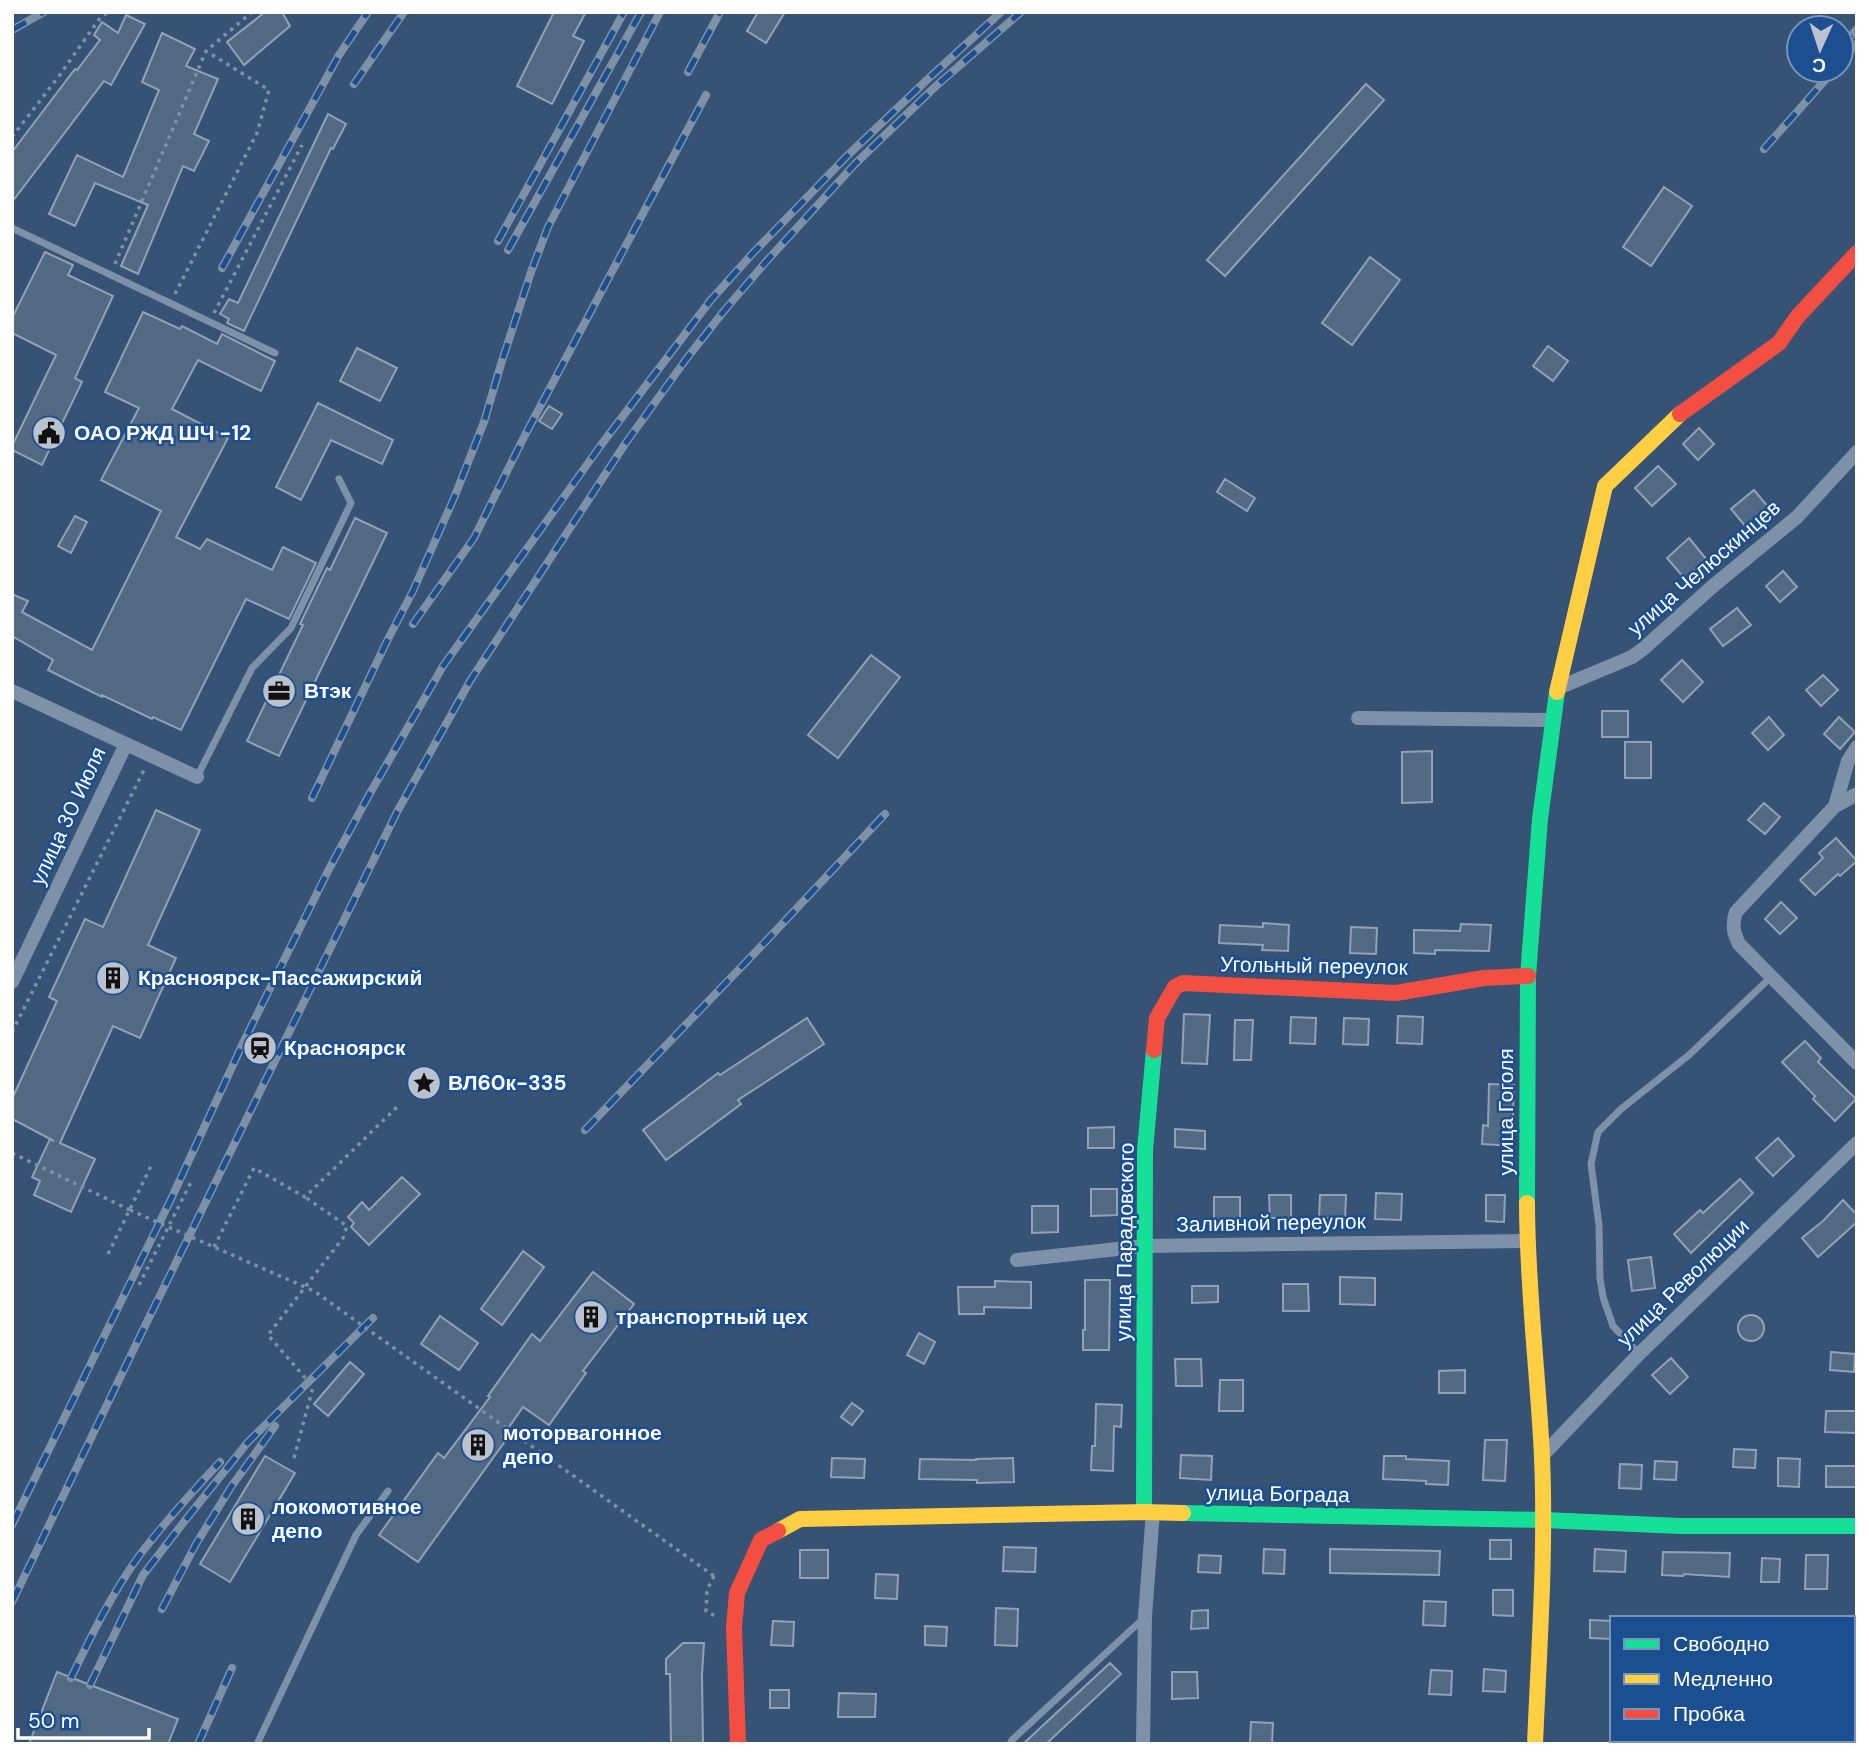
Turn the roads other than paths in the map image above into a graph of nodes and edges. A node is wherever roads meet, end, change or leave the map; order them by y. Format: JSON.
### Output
{"nodes":[{"id":1,"x":12,"y":228,"type":"edge"},
{"id":2,"x":1857,"y":253,"type":"edge"},
{"id":3,"x":275,"y":353,"type":"dead end"},
{"id":4,"x":1857,"y":452,"type":"edge"},
{"id":5,"x":339,"y":479,"type":"dead end"},
{"id":6,"x":1558,"y":688,"type":"junction"},
{"id":7,"x":12,"y":691,"type":"edge"},
{"id":8,"x":1358,"y":718,"type":"dead end"},
{"id":9,"x":1553,"y":720,"type":"junction"},
{"id":10,"x":125,"y":744,"type":"junction"},
{"id":11,"x":1857,"y":747,"type":"edge"},
{"id":12,"x":197,"y":777,"type":"joint"},
{"id":13,"x":1857,"y":794,"type":"edge"},
{"id":14,"x":1835,"y":806,"type":"junction"},
{"id":15,"x":1528,"y":976,"type":"junction"},
{"id":16,"x":1771,"y":978,"type":"junction"},
{"id":17,"x":12,"y":982,"type":"edge"},
{"id":18,"x":1183,"y":984,"type":"joint"},
{"id":19,"x":1857,"y":1063,"type":"edge"},
{"id":20,"x":1857,"y":1143,"type":"edge"},
{"id":21,"x":1527,"y":1241,"type":"junction"},
{"id":22,"x":1145,"y":1246,"type":"junction"},
{"id":23,"x":1017,"y":1260,"type":"dead end"},
{"id":24,"x":1639,"y":1354,"type":"junction"},
{"id":25,"x":1542,"y":1456,"type":"junction"},
{"id":26,"x":388,"y":1491,"type":"dead end"},
{"id":27,"x":1148,"y":1512,"type":"junction"},
{"id":28,"x":1544,"y":1520,"type":"junction"},
{"id":29,"x":1857,"y":1526,"type":"edge"},
{"id":30,"x":1146,"y":1616,"type":"junction"},
{"id":31,"x":257,"y":1744,"type":"edge"},
{"id":32,"x":738,"y":1744,"type":"edge"},
{"id":33,"x":1010,"y":1744,"type":"edge"},
{"id":34,"x":1143,"y":1744,"type":"edge"},
{"id":35,"x":1535,"y":1744,"type":"edge"}],
"edges":[{"from":1,"to":3,"type":"lane"},
{"from":2,"to":6,"type":"street","name":"улица Гоголя"},
{"from":4,"to":6,"type":"street","name":"улица Челюскинцев"},
{"from":5,"to":12,"type":"lane"},
{"from":6,"to":9,"type":"street","name":"улица Гоголя"},
{"from":7,"to":10,"type":"street"},
{"from":8,"to":9,"type":"street"},
{"from":9,"to":15,"type":"street","name":"улица Гоголя"},
{"from":10,"to":12,"type":"street"},
{"from":10,"to":17,"type":"street","name":"улица 30 Июля"},
{"from":11,"to":14,"type":"street"},
{"from":13,"to":14,"type":"street"},
{"from":14,"to":16,"type":"street"},
{"from":15,"to":18,"type":"street","name":"Угольный переулок"},
{"from":15,"to":21,"type":"street","name":"улица Гоголя"},
{"from":16,"to":19,"type":"street"},
{"from":16,"to":24,"type":"lane"},
{"from":18,"to":22,"type":"street","name":"улица Парадовского"},
{"from":20,"to":24,"type":"street","name":"улица Революции"},
{"from":21,"to":22,"type":"street","name":"Заливной переулок"},
{"from":21,"to":25,"type":"street","name":"улица Гоголя"},
{"from":22,"to":23,"type":"street","name":"Заливной переулок"},
{"from":22,"to":27,"type":"street","name":"улица Парадовского"},
{"from":24,"to":25,"type":"street","name":"улица Революции"},
{"from":25,"to":28,"type":"street","name":"улица Гоголя"},
{"from":26,"to":31,"type":"lane"},
{"from":27,"to":28,"type":"street","name":"улица Бограда"},
{"from":27,"to":30,"type":"street","name":"улица Парадовского"},
{"from":27,"to":32,"type":"street","name":"улица Бограда"},
{"from":28,"to":29,"type":"street","name":"улица Бограда"},
{"from":28,"to":35,"type":"street","name":"улица Гоголя"},
{"from":30,"to":33,"type":"lane"},
{"from":30,"to":34,"type":"street","name":"улица Парадовского"}]}
